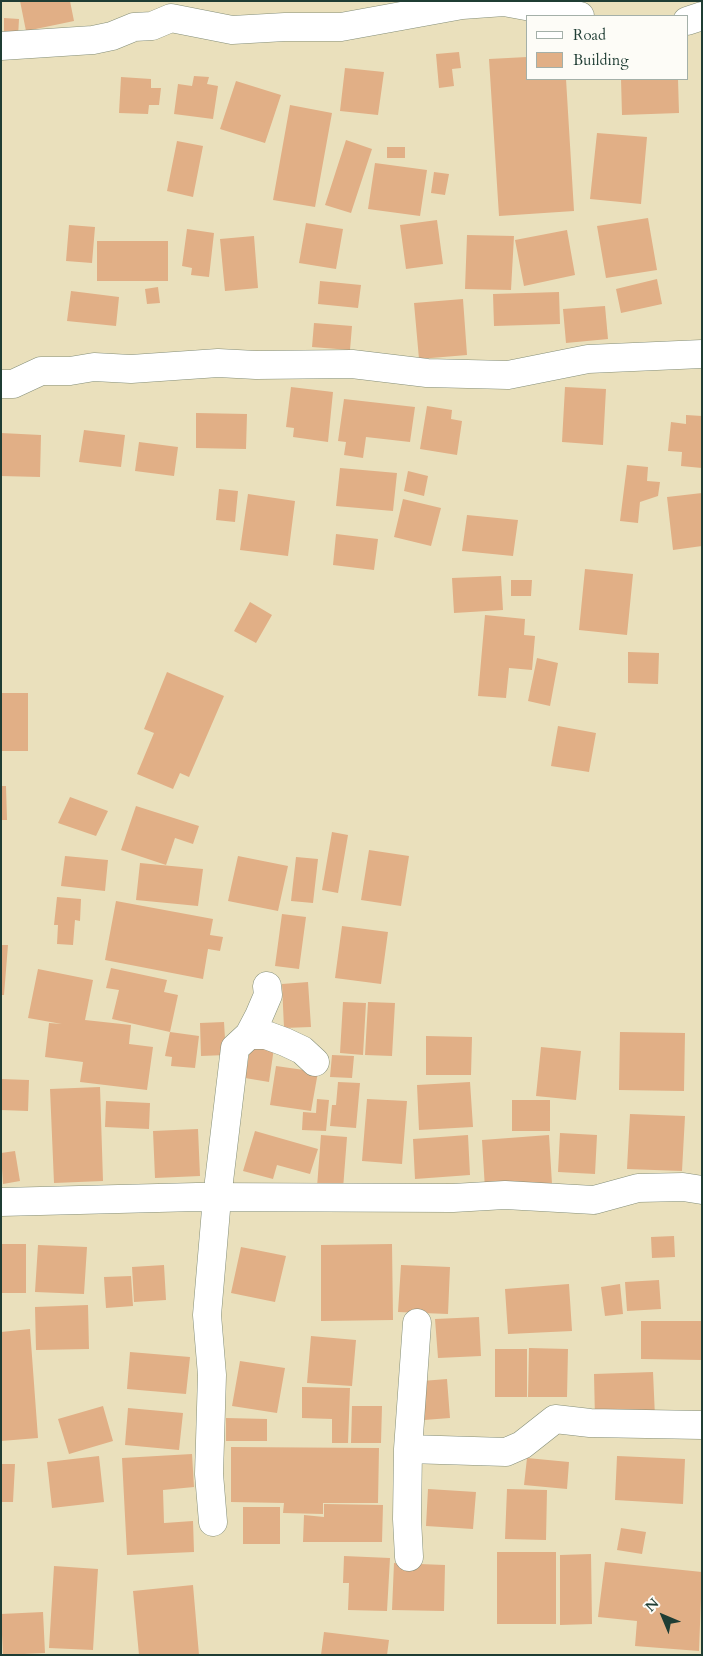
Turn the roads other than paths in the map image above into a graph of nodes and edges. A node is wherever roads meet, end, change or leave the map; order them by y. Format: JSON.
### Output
{"nodes":[{"id":1,"x":575,"y":15,"type":"edge"},
{"id":2,"x":702,"y":16,"type":"edge"},
{"id":3,"x":688,"y":21,"type":"edge"},
{"id":4,"x":1,"y":46,"type":"edge"},
{"id":5,"x":702,"y":354,"type":"edge"},
{"id":6,"x":1,"y":384,"type":"edge"},
{"id":7,"x":267,"y":986,"type":"dead end"},
{"id":8,"x":249,"y":1035,"type":"junction"},
{"id":9,"x":315,"y":1062,"type":"dead end"},
{"id":10,"x":702,"y":1190,"type":"edge"},
{"id":11,"x":217,"y":1198,"type":"junction"},
{"id":12,"x":1,"y":1202,"type":"edge"},
{"id":13,"x":417,"y":1323,"type":"dead end"},
{"id":14,"x":702,"y":1425,"type":"edge"},
{"id":15,"x":408,"y":1449,"type":"junction"},
{"id":16,"x":213,"y":1522,"type":"dead end"},
{"id":17,"x":409,"y":1557,"type":"dead end"}],
"edges":[{"from":1,"to":4,"type":"street"},
{"from":2,"to":3,"type":"street"},
{"from":5,"to":6,"type":"street"},
{"from":7,"to":8,"type":"street"},
{"from":8,"to":9,"type":"street"},
{"from":8,"to":11,"type":"street"},
{"from":10,"to":11,"type":"street"},
{"from":11,"to":12,"type":"street"},
{"from":11,"to":16,"type":"street"},
{"from":13,"to":15,"type":"street"},
{"from":14,"to":15,"type":"street"},
{"from":15,"to":17,"type":"street"}]}
